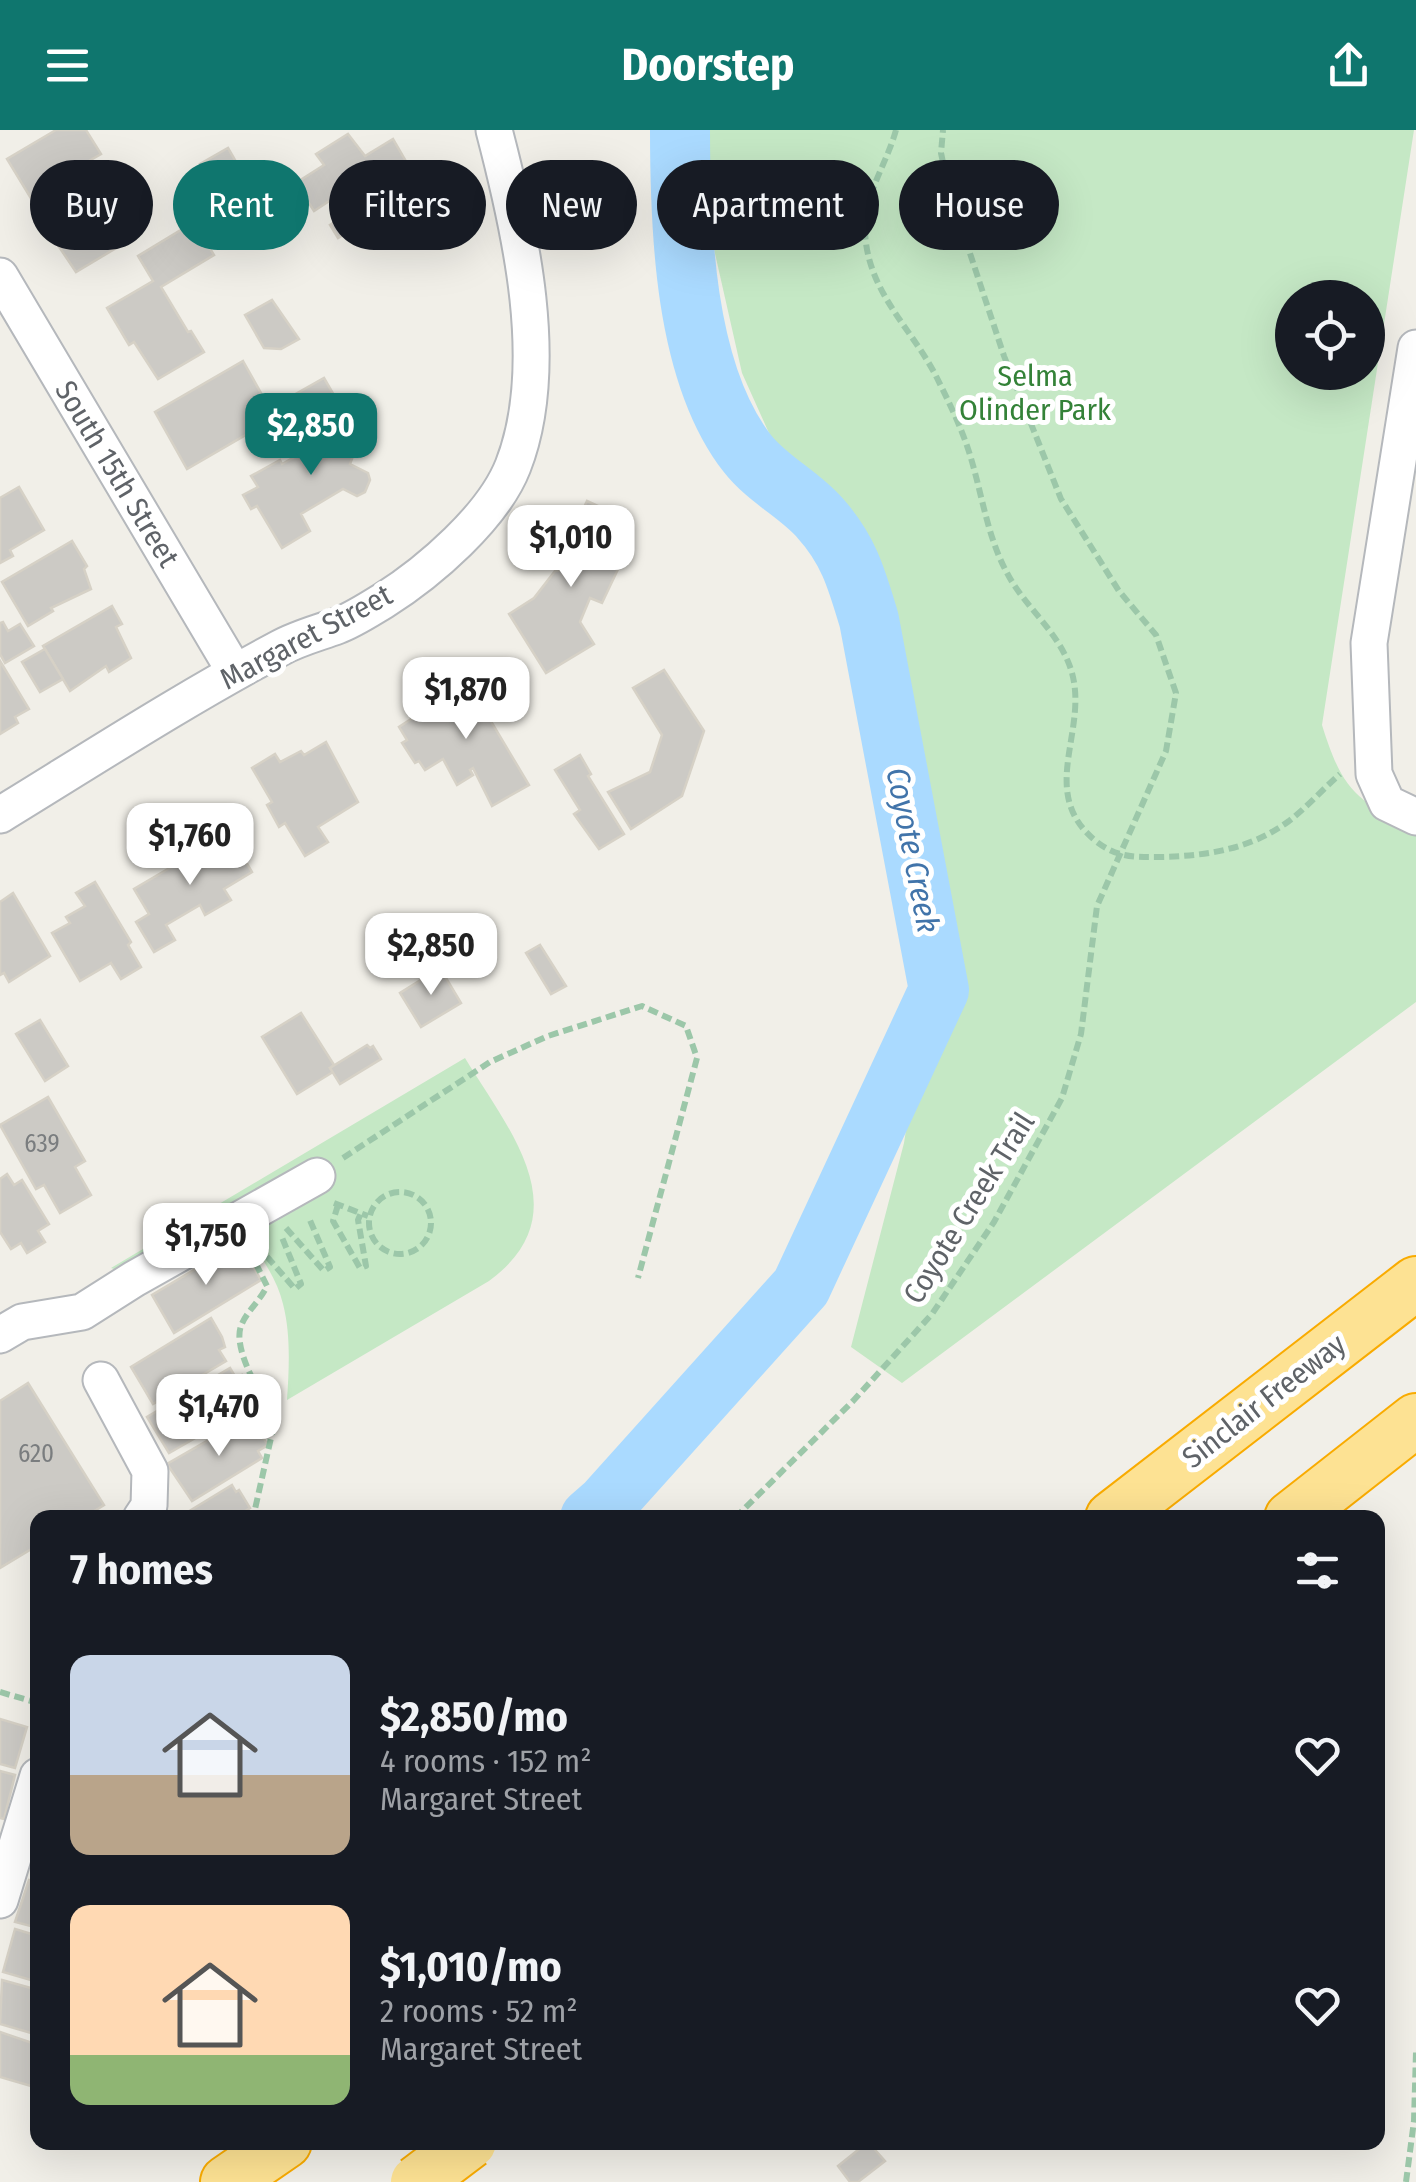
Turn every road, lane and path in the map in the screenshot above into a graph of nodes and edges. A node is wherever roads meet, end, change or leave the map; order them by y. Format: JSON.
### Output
{"nodes":[{"id":1,"x":494,"y":130,"type":"edge"},
{"id":2,"x":896,"y":130,"type":"edge"},
{"id":3,"x":943,"y":130,"type":"edge"},
{"id":4,"x":0,"y":276,"type":"edge"},
{"id":5,"x":1416,"y":348,"type":"edge"},
{"id":6,"x":235,"y":672,"type":"junction"},
{"id":7,"x":1374,"y":724,"type":"junction"},
{"id":8,"x":0,"y":814,"type":"edge"},
{"id":9,"x":1416,"y":818,"type":"edge"},
{"id":10,"x":1121,"y":857,"type":"junction"},
{"id":11,"x":317,"y":1176,"type":"joint"},
{"id":12,"x":338,"y":1205,"type":"junction"},
{"id":13,"x":365,"y":1215,"type":"junction"},
{"id":14,"x":240,"y":1236,"type":"junction"},
{"id":15,"x":638,"y":1278,"type":"dead end"},
{"id":16,"x":1416,"y":1284,"type":"edge"},
{"id":17,"x":0,"y":1335,"type":"edge"},
{"id":18,"x":101,"y":1380,"type":"dead end"},
{"id":19,"x":1416,"y":1420,"type":"edge"},
{"id":20,"x":146,"y":1510,"type":"edge"},
{"id":21,"x":255,"y":1510,"type":"edge"},
{"id":22,"x":744,"y":1510,"type":"edge"},
{"id":23,"x":1122,"y":1510,"type":"edge"},
{"id":24,"x":1300,"y":1510,"type":"edge"},
{"id":25,"x":0,"y":1692,"type":"edge"},
{"id":26,"x":30,"y":1701,"type":"edge"},
{"id":27,"x":30,"y":1802,"type":"edge"},
{"id":28,"x":0,"y":1900,"type":"edge"},
{"id":29,"x":1416,"y":2052,"type":"edge"},
{"id":30,"x":273,"y":2150,"type":"edge"},
{"id":31,"x":459,"y":2150,"type":"edge"},
{"id":32,"x":227,"y":2182,"type":"edge"},
{"id":33,"x":417,"y":2182,"type":"edge"},
{"id":34,"x":1406,"y":2182,"type":"edge"}],
"edges":[{"from":1,"to":6,"type":"street","name":"Margaret Street"},
{"from":2,"to":10,"type":"path"},
{"from":3,"to":10,"type":"path","name":"Coyote Creek Trail"},
{"from":4,"to":6,"type":"street","name":"South 15th Street"},
{"from":5,"to":7,"type":"street"},
{"from":6,"to":8,"type":"street","name":"Margaret Street"},
{"from":7,"to":9,"type":"street"},
{"from":7,"to":10,"type":"path"},
{"from":10,"to":22,"type":"path","name":"Coyote Creek Trail"},
{"from":11,"to":14,"type":"street"},
{"from":11,"to":15,"type":"path"},
{"from":12,"to":13,"type":"path"},
{"from":12,"to":13,"type":"path"},
{"from":12,"to":14,"type":"path"},
{"from":13,"to":13,"type":"path"},
{"from":14,"to":17,"type":"street"},
{"from":14,"to":21,"type":"path"},
{"from":16,"to":23,"type":"highway","name":"Sinclair Freeway"},
{"from":18,"to":20,"type":"street"},
{"from":19,"to":24,"type":"highway"},
{"from":25,"to":26,"type":"path"},
{"from":27,"to":28,"type":"street"},
{"from":29,"to":34,"type":"path"},
{"from":30,"to":32,"type":"highway"},
{"from":31,"to":33,"type":"highway","bridge":true}]}
